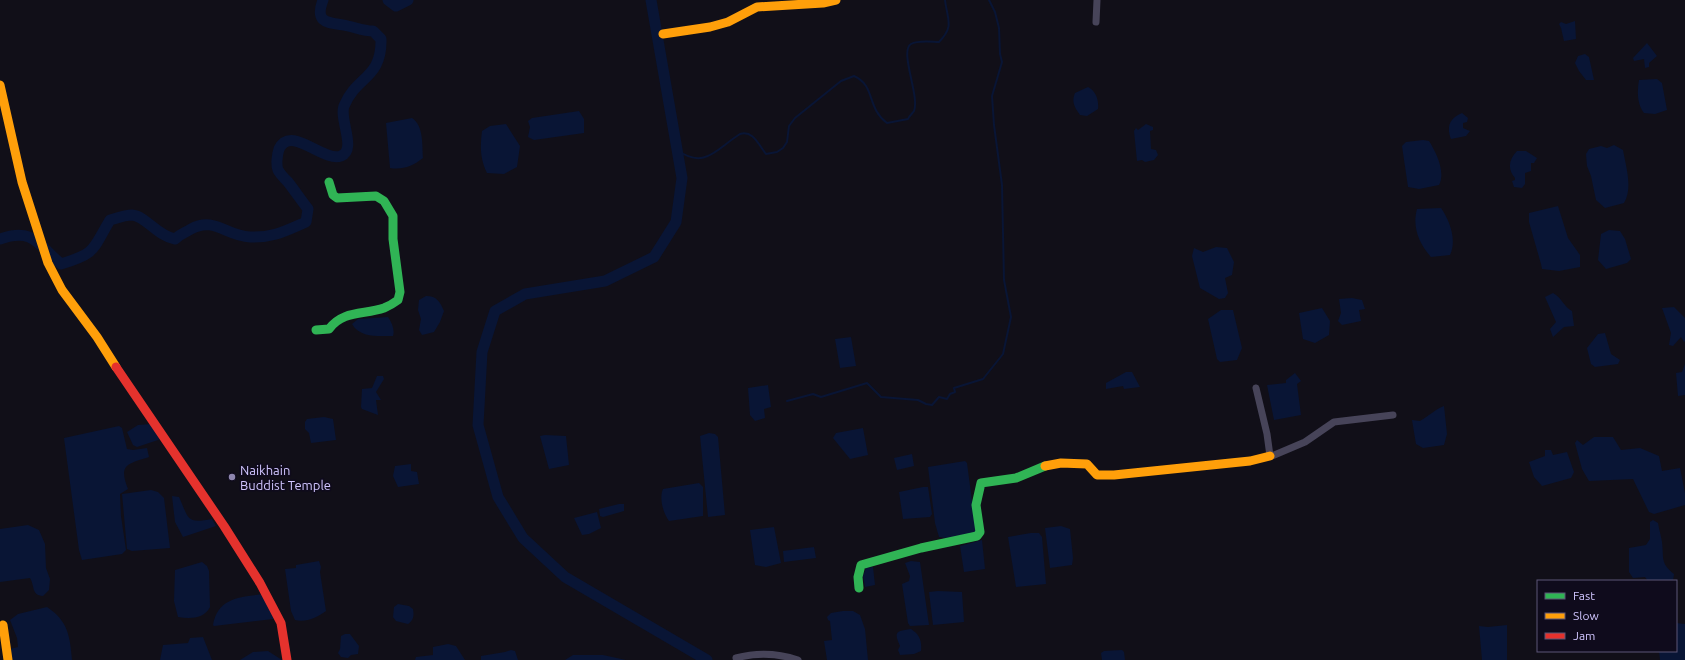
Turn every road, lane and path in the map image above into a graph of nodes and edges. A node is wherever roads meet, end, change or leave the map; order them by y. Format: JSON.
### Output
{"nodes":[{"id":1,"x":836,"y":0,"type":"edge"},
{"id":2,"x":1097,"y":0,"type":"edge"},
{"id":3,"x":1096,"y":22,"type":"dead end"},
{"id":4,"x":663,"y":34,"type":"dead end"},
{"id":5,"x":0,"y":85,"type":"edge"},
{"id":6,"x":329,"y":182,"type":"dead end"},
{"id":7,"x":316,"y":330,"type":"dead end"},
{"id":8,"x":1256,"y":388,"type":"dead end"},
{"id":9,"x":1393,"y":415,"type":"dead end"},
{"id":10,"x":1270,"y":456,"type":"junction"},
{"id":11,"x":859,"y":588,"type":"dead end"},
{"id":12,"x":4,"y":625,"type":"dead end"},
{"id":13,"x":736,"y":658,"type":"dead end"},
{"id":14,"x":8,"y":660,"type":"edge"},
{"id":15,"x":287,"y":660,"type":"edge"},
{"id":16,"x":798,"y":660,"type":"edge"}],
"edges":[{"from":1,"to":4,"type":"street"},
{"from":2,"to":3,"type":"street"},
{"from":5,"to":15,"type":"street"},
{"from":6,"to":7,"type":"street"},
{"from":8,"to":10,"type":"street"},
{"from":9,"to":10,"type":"street"},
{"from":10,"to":11,"type":"street"},
{"from":12,"to":14,"type":"street"},
{"from":13,"to":16,"type":"street"}]}
